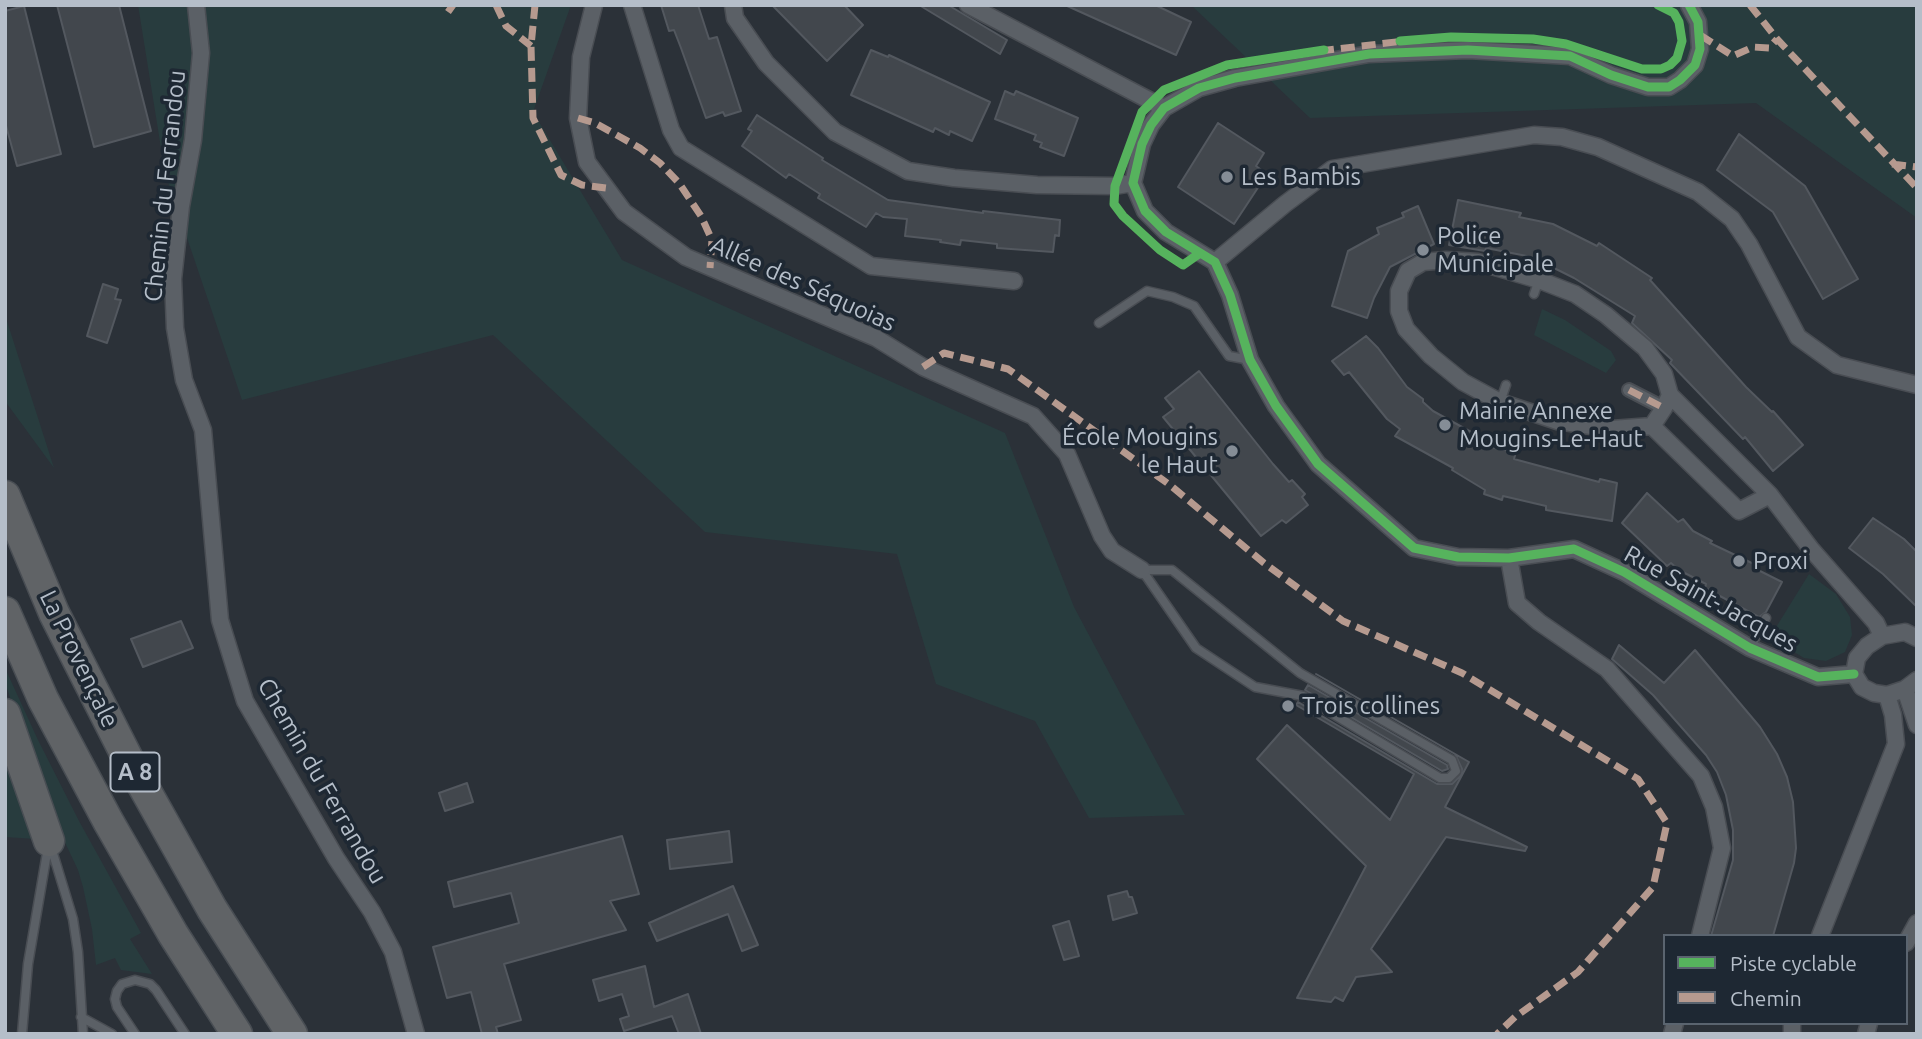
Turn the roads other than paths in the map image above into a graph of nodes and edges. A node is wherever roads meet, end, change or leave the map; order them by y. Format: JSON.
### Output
{"nodes":[{"id":1,"x":197,"y":5,"type":"edge"},
{"id":2,"x":594,"y":5,"type":"edge"},
{"id":3,"x":632,"y":5,"type":"edge"},
{"id":4,"x":733,"y":5,"type":"edge"},
{"id":5,"x":968,"y":5,"type":"edge"},
{"id":6,"x":1689,"y":5,"type":"edge"},
{"id":7,"x":1164,"y":108,"type":"junction"},
{"id":8,"x":1133,"y":184,"type":"junction"},
{"id":9,"x":1215,"y":262,"type":"junction"},
{"id":10,"x":1014,"y":281,"type":"dead end"},
{"id":11,"x":1099,"y":323,"type":"dead end"},
{"id":12,"x":1250,"y":359,"type":"junction"},
{"id":13,"x":1506,"y":385,"type":"dead end"},
{"id":14,"x":1917,"y":385,"type":"edge"},
{"id":15,"x":1629,"y":390,"type":"dead end"},
{"id":16,"x":1500,"y":402,"type":"junction"},
{"id":17,"x":1667,"y":402,"type":"junction"},
{"id":18,"x":1652,"y":426,"type":"junction"},
{"id":19,"x":1770,"y":495,"type":"junction"},
{"id":20,"x":5,"y":496,"type":"edge"},
{"id":21,"x":1509,"y":558,"type":"junction"},
{"id":22,"x":1142,"y":570,"type":"junction"},
{"id":23,"x":5,"y":612,"type":"edge"},
{"id":24,"x":1766,"y":618,"type":"dead end"},
{"id":25,"x":1882,"y":636,"type":"junction"},
{"id":26,"x":1917,"y":638,"type":"edge"},
{"id":27,"x":1750,"y":648,"type":"junction"},
{"id":28,"x":1854,"y":674,"type":"junction"},
{"id":29,"x":1911,"y":685,"type":"edge"},
{"id":30,"x":1887,"y":695,"type":"junction"},
{"id":31,"x":5,"y":714,"type":"edge"},
{"id":32,"x":1917,"y":725,"type":"edge"},
{"id":33,"x":49,"y":841,"type":"junction"},
{"id":34,"x":1917,"y":923,"type":"edge"},
{"id":35,"x":1700,"y":934,"type":"edge"},
{"id":36,"x":1821,"y":934,"type":"edge"},
{"id":37,"x":1908,"y":939,"type":"edge"},
{"id":38,"x":269,"y":999,"type":"junction"},
{"id":39,"x":81,"y":1017,"type":"junction"},
{"id":40,"x":22,"y":1034,"type":"edge"},
{"id":41,"x":83,"y":1034,"type":"edge"},
{"id":42,"x":113,"y":1034,"type":"edge"},
{"id":43,"x":135,"y":1034,"type":"edge"},
{"id":44,"x":185,"y":1034,"type":"edge"},
{"id":45,"x":237,"y":1034,"type":"edge"},
{"id":46,"x":292,"y":1034,"type":"edge"},
{"id":47,"x":298,"y":1034,"type":"edge"},
{"id":48,"x":416,"y":1034,"type":"edge"}],
"edges":[{"from":1,"to":48,"type":"street","name":"Chemin du Ferrandou"},
{"from":2,"to":22,"type":"street","name":"Allée des Séquoias"},
{"from":3,"to":10,"type":"street"},
{"from":4,"to":8,"type":"street"},
{"from":5,"to":7,"type":"street"},
{"from":6,"to":7,"type":"street"},
{"from":7,"to":8,"type":"street"},
{"from":8,"to":9,"type":"street"},
{"from":9,"to":12,"type":"street","name":"Rue Saint-Jacques"},
{"from":9,"to":14,"type":"street"},
{"from":11,"to":12,"type":"lane"},
{"from":12,"to":21,"type":"street","name":"Rue Saint-Jacques"},
{"from":13,"to":16,"type":"lane"},
{"from":15,"to":17,"type":"street"},
{"from":16,"to":17,"type":"street"},
{"from":16,"to":18,"type":"street"},
{"from":17,"to":18,"type":"street"},
{"from":17,"to":19,"type":"street"},
{"from":18,"to":19,"type":"street"},
{"from":19,"to":25,"type":"street"},
{"from":20,"to":38,"type":"highway","name":"La Provençale","number":"A 8"},
{"from":21,"to":27,"type":"street","name":"Rue Saint-Jacques"},
{"from":21,"to":35,"type":"street"},
{"from":22,"to":22,"type":"lane"},
{"from":23,"to":45,"type":"highway","name":"La Provençale","number":"A 8"},
{"from":24,"to":27,"type":"lane"},
{"from":25,"to":26,"type":"street"},
{"from":25,"to":28,"type":"street"},
{"from":27,"to":28,"type":"street","name":"Rue Saint-Jacques"},
{"from":28,"to":30,"type":"street"},
{"from":29,"to":30,"type":"street"},
{"from":29,"to":32,"type":"street"},
{"from":30,"to":36,"type":"street"},
{"from":31,"to":33,"type":"highway"},
{"from":33,"to":39,"type":"lane"},
{"from":33,"to":40,"type":"lane"},
{"from":34,"to":37,"type":"street"},
{"from":38,"to":46,"type":"highway","name":"La Provençale","number":"A 8"},
{"from":38,"to":47,"type":"highway"},
{"from":39,"to":41,"type":"lane"},
{"from":39,"to":42,"type":"lane"},
{"from":43,"to":44,"type":"lane"}]}
